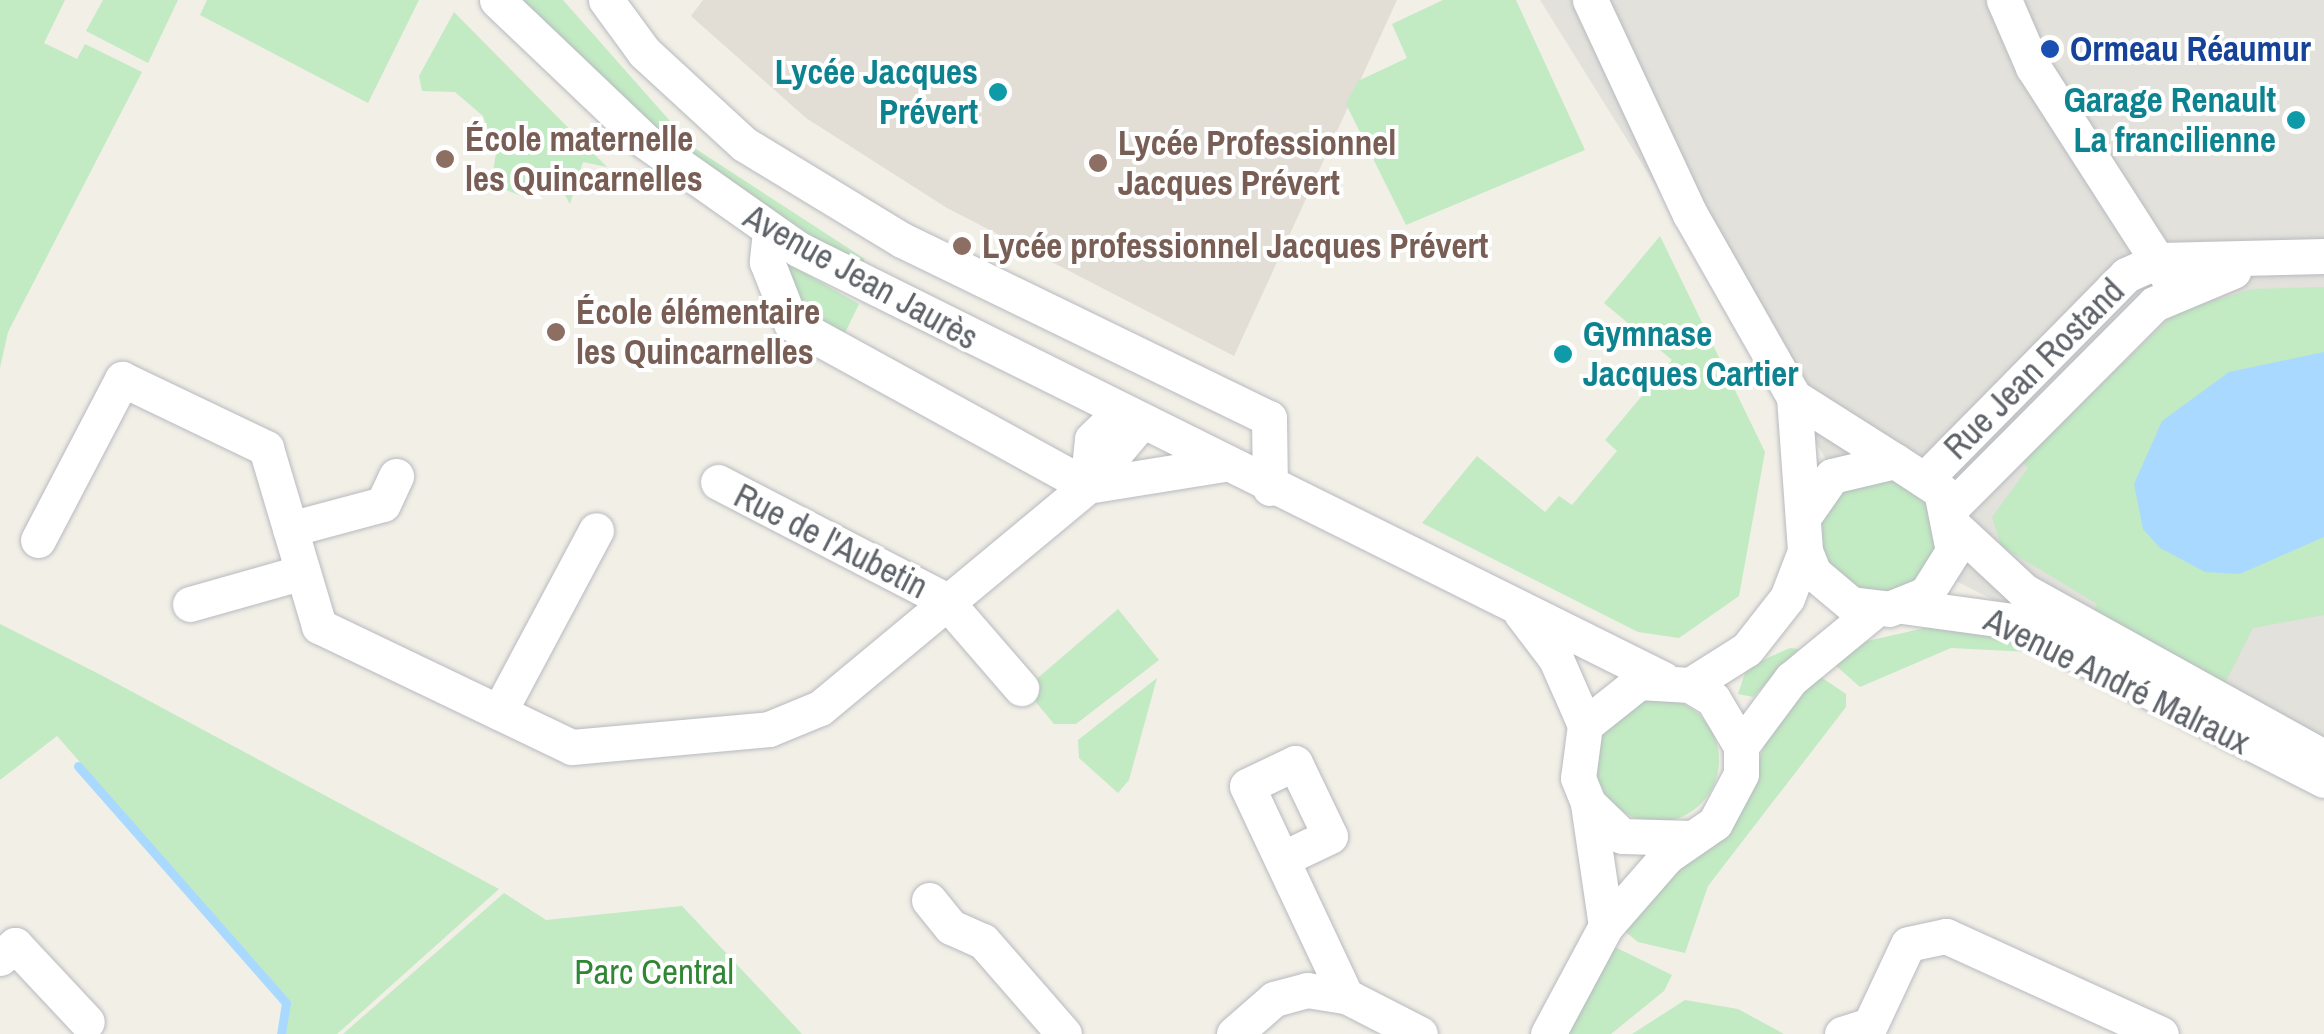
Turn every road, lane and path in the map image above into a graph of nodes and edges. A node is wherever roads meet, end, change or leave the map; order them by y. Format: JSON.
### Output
{"nodes":[{"id":1,"x":498,"y":0,"type":"edge"},
{"id":2,"x":606,"y":0,"type":"edge"},
{"id":3,"x":1590,"y":0,"type":"edge"},
{"id":4,"x":2004,"y":0,"type":"edge"},
{"id":5,"x":770,"y":231,"type":"junction"},
{"id":6,"x":2324,"y":256,"type":"edge"},
{"id":7,"x":2167,"y":275,"type":"junction"},
{"id":8,"x":1794,"y":398,"type":"junction"},
{"id":9,"x":1130,"y":418,"type":"junction"},
{"id":10,"x":1895,"y":461,"type":"junction"},
{"id":11,"x":1224,"y":464,"type":"junction"},
{"id":12,"x":396,"y":476,"type":"dead end"},
{"id":13,"x":1927,"y":477,"type":"junction"},
{"id":14,"x":718,"y":482,"type":"dead end"},
{"id":15,"x":1087,"y":486,"type":"junction"},
{"id":16,"x":1270,"y":488,"type":"junction"},
{"id":17,"x":1807,"y":512,"type":"junction"},
{"id":18,"x":1952,"y":518,"type":"junction"},
{"id":19,"x":290,"y":529,"type":"junction"},
{"id":20,"x":596,"y":530,"type":"dead end"},
{"id":21,"x":38,"y":540,"type":"dead end"},
{"id":22,"x":1805,"y":551,"type":"junction"},
{"id":23,"x":303,"y":572,"type":"junction"},
{"id":24,"x":944,"y":600,"type":"junction"},
{"id":25,"x":190,"y":604,"type":"dead end"},
{"id":26,"x":1889,"y":608,"type":"junction"},
{"id":27,"x":1520,"y":612,"type":"junction"},
{"id":28,"x":1676,"y":682,"type":"junction"},
{"id":29,"x":1021,"y":688,"type":"dead end"},
{"id":30,"x":499,"y":712,"type":"junction"},
{"id":31,"x":1585,"y":725,"type":"junction"},
{"id":32,"x":1740,"y":746,"type":"junction"},
{"id":33,"x":2324,"y":757,"type":"edge"},
{"id":34,"x":2324,"y":780,"type":"edge"},
{"id":35,"x":1588,"y":804,"type":"junction"},
{"id":36,"x":1692,"y":838,"type":"junction"},
{"id":37,"x":1282,"y":858,"type":"dead end"},
{"id":38,"x":929,"y":900,"type":"dead end"},
{"id":39,"x":1606,"y":926,"type":"junction"},
{"id":40,"x":0,"y":958,"type":"edge"},
{"id":41,"x":1346,"y":996,"type":"junction"},
{"id":42,"x":87,"y":1022,"type":"dead end"},
{"id":43,"x":1064,"y":1034,"type":"edge"},
{"id":44,"x":1234,"y":1034,"type":"edge"},
{"id":45,"x":1420,"y":1034,"type":"edge"},
{"id":46,"x":1548,"y":1034,"type":"edge"},
{"id":47,"x":1842,"y":1034,"type":"edge"},
{"id":48,"x":2162,"y":1034,"type":"edge"}],
"edges":[{"from":1,"to":5,"type":"street","name":"Avenue Jean Jaurès"},
{"from":2,"to":16,"type":"street","name":"Avenue Jean Jaurès"},
{"from":3,"to":8,"type":"street"},
{"from":4,"to":7,"type":"street"},
{"from":5,"to":9,"type":"street","name":"Avenue Jean Jaurès"},
{"from":5,"to":15,"type":"street"},
{"from":6,"to":7,"type":"street","name":"Rue Jean Rostand"},
{"from":7,"to":13,"type":"street","name":"Rue Jean Rostand"},
{"from":7,"to":18,"type":"street","name":"Rue Jean Rostand"},
{"from":8,"to":10,"type":"street"},
{"from":8,"to":17,"type":"street"},
{"from":9,"to":11,"type":"street","name":"Avenue Jean Jaurès"},
{"from":9,"to":15,"type":"street"},
{"from":10,"to":13,"type":"street"},
{"from":10,"to":17,"type":"street"},
{"from":11,"to":15,"type":"street"},
{"from":11,"to":16,"type":"street","name":"Avenue Jean Jaurès"},
{"from":12,"to":19,"type":"street"},
{"from":13,"to":18,"type":"street"},
{"from":14,"to":24,"type":"street","name":"Rue de l'Aubetin"},
{"from":15,"to":24,"type":"street"},
{"from":16,"to":27,"type":"street","name":"Avenue Jean Jaurès"},
{"from":17,"to":22,"type":"street"},
{"from":18,"to":26,"type":"street"},
{"from":18,"to":33,"type":"street","name":"Avenue André Malraux"},
{"from":19,"to":21,"type":"street"},
{"from":19,"to":23,"type":"street"},
{"from":20,"to":30,"type":"street"},
{"from":22,"to":26,"type":"street"},
{"from":22,"to":28,"type":"street"},
{"from":23,"to":25,"type":"street"},
{"from":23,"to":30,"type":"street"},
{"from":24,"to":29,"type":"street"},
{"from":24,"to":30,"type":"street"},
{"from":26,"to":32,"type":"street"},
{"from":26,"to":34,"type":"street","name":"Avenue André Malraux"},
{"from":27,"to":28,"type":"street","name":"Avenue Jean Jaurès"},
{"from":27,"to":31,"type":"street","name":"Avenue Jean Jaurès"},
{"from":28,"to":31,"type":"street"},
{"from":28,"to":32,"type":"street"},
{"from":31,"to":35,"type":"street"},
{"from":32,"to":36,"type":"street"},
{"from":35,"to":36,"type":"street"},
{"from":35,"to":39,"type":"street"},
{"from":36,"to":39,"type":"street"},
{"from":37,"to":41,"type":"street"},
{"from":38,"to":43,"type":"street"},
{"from":39,"to":46,"type":"street"},
{"from":40,"to":42,"type":"street"},
{"from":41,"to":44,"type":"street"},
{"from":41,"to":45,"type":"street"},
{"from":47,"to":48,"type":"street"}]}
